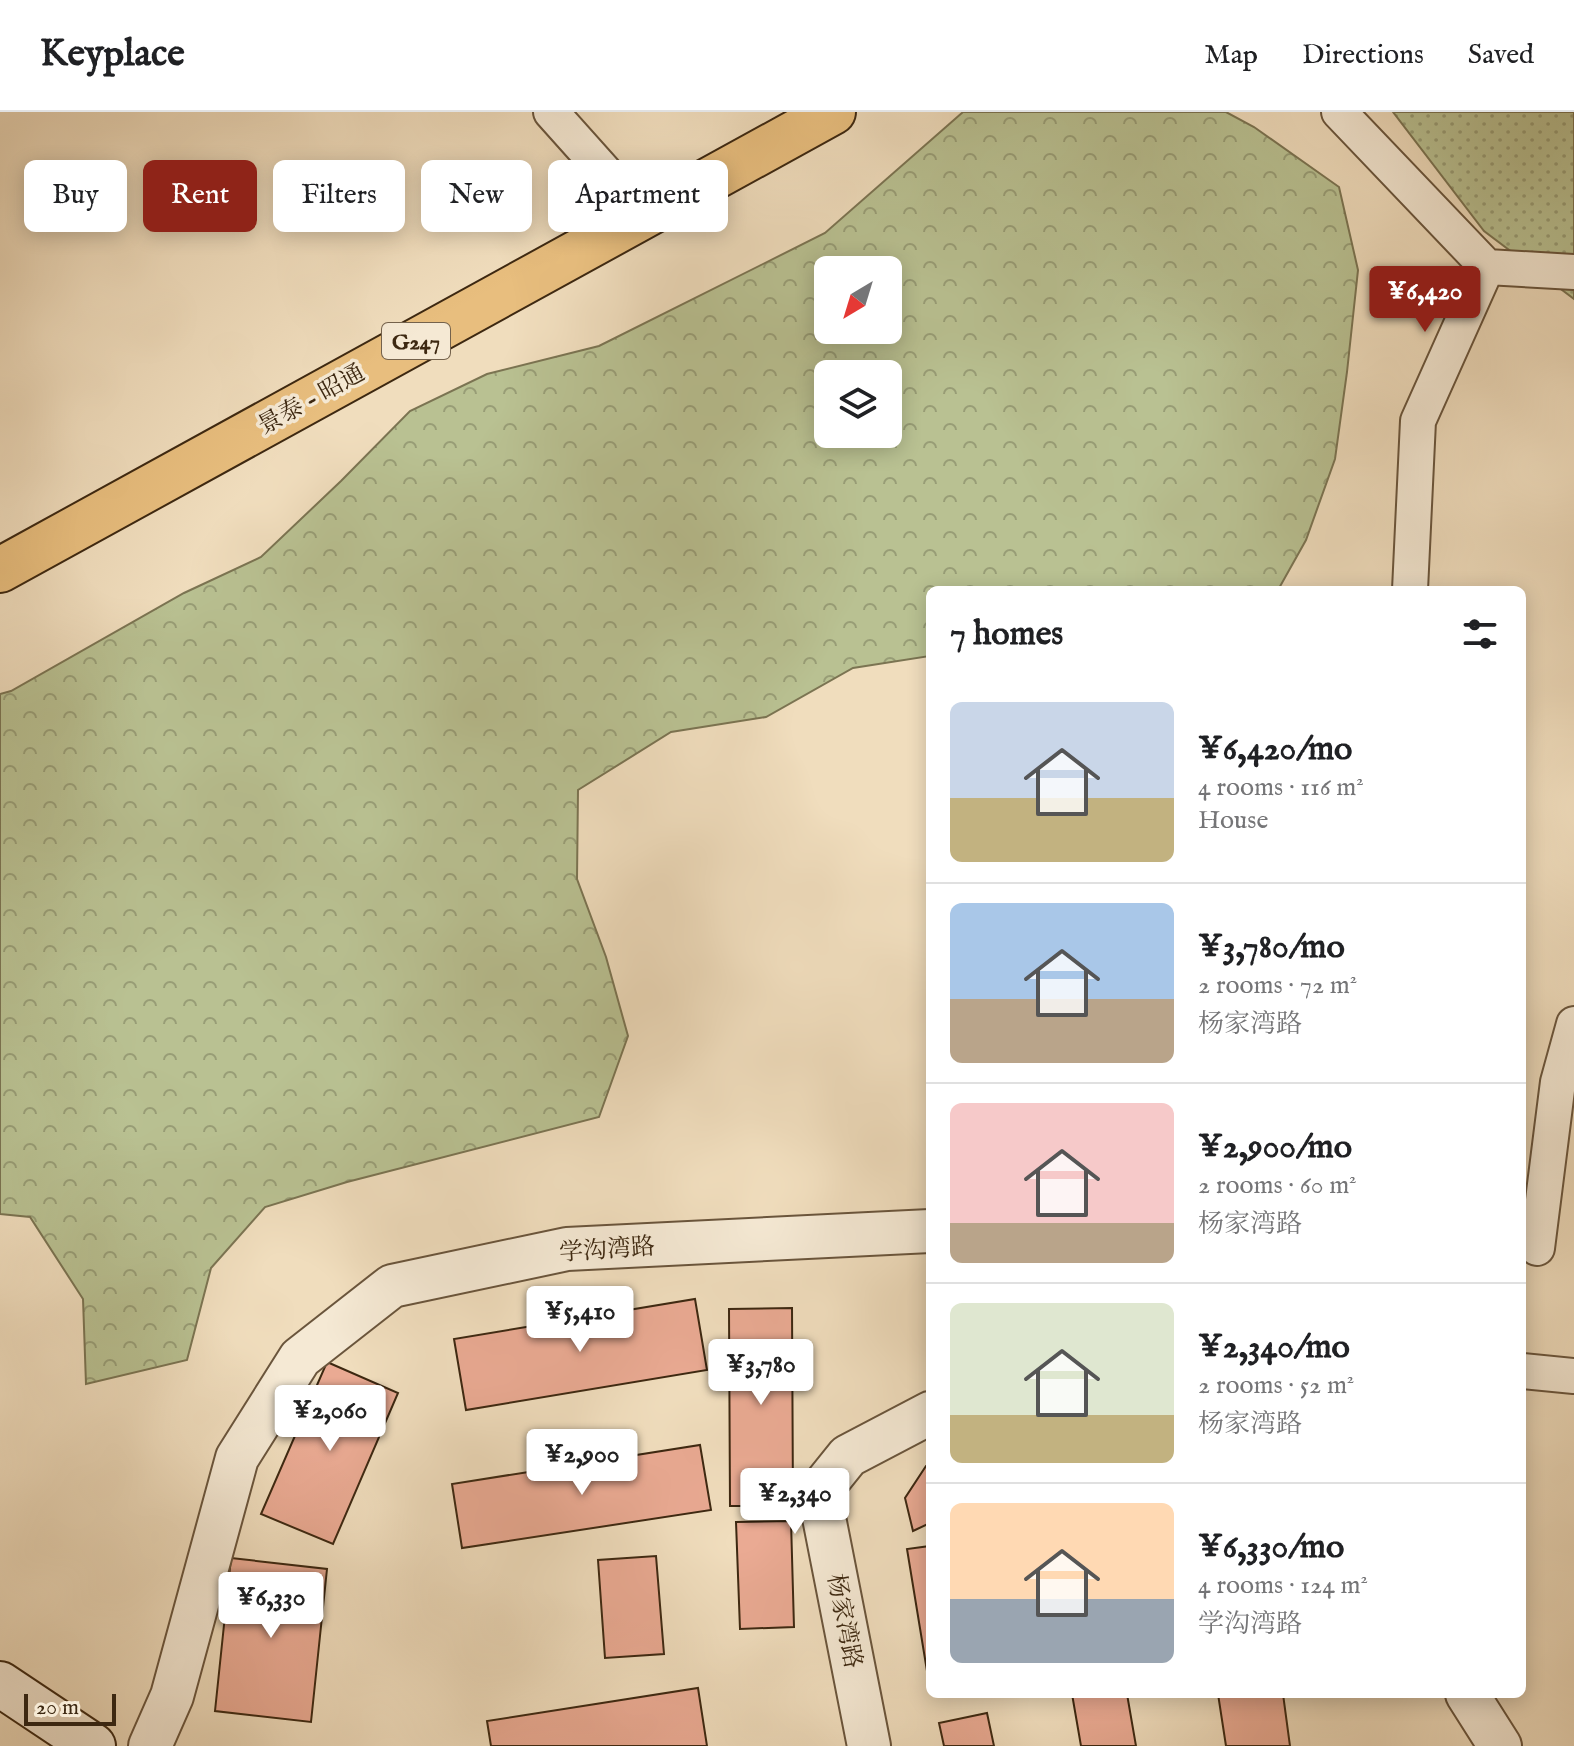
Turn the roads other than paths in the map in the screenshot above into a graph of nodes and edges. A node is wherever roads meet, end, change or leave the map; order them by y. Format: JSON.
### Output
{"nodes":[{"id":1,"x":551,"y":112,"type":"edge"},
{"id":2,"x":833,"y":112,"type":"edge"},
{"id":3,"x":1339,"y":112,"type":"edge"},
{"id":4,"x":594,"y":160,"type":"edge"},
{"id":5,"x":728,"y":170,"type":"edge"},
{"id":6,"x":615,"y":232,"type":"edge"},
{"id":7,"x":1487,"y":267,"type":"junction"},
{"id":8,"x":1574,"y":272,"type":"edge"},
{"id":9,"x":0,"y":570,"type":"edge"},
{"id":10,"x":1410,"y":586,"type":"edge"},
{"id":11,"x":1574,"y":1024,"type":"edge"},
{"id":12,"x":926,"y":1231,"type":"edge"},
{"id":13,"x":1537,"y":1248,"type":"dead end"},
{"id":14,"x":1526,"y":1371,"type":"edge"},
{"id":15,"x":1574,"y":1376,"type":"edge"},
{"id":16,"x":926,"y":1415,"type":"edge"},
{"id":17,"x":0,"y":1684,"type":"edge"},
{"id":18,"x":1470,"y":1698,"type":"edge"},
{"id":19,"x":93,"y":1746,"type":"edge"},
{"id":20,"x":150,"y":1746,"type":"edge"},
{"id":21,"x":869,"y":1746,"type":"edge"},
{"id":22,"x":1500,"y":1746,"type":"edge"}],
"edges":[{"from":1,"to":4,"type":"street"},
{"from":2,"to":5,"type":"highway","name":"景泰 - 昭通","number":"G247"},
{"from":3,"to":7,"type":"street"},
{"from":6,"to":9,"type":"highway","name":"景泰 - 昭通","number":"G247"},
{"from":7,"to":8,"type":"street"},
{"from":7,"to":10,"type":"street"},
{"from":11,"to":13,"type":"street"},
{"from":12,"to":20,"type":"street","name":"学沟湾路"},
{"from":14,"to":15,"type":"street"},
{"from":16,"to":21,"type":"street","name":"杨家湾路"},
{"from":17,"to":19,"type":"main road"},
{"from":18,"to":22,"type":"street"}]}
